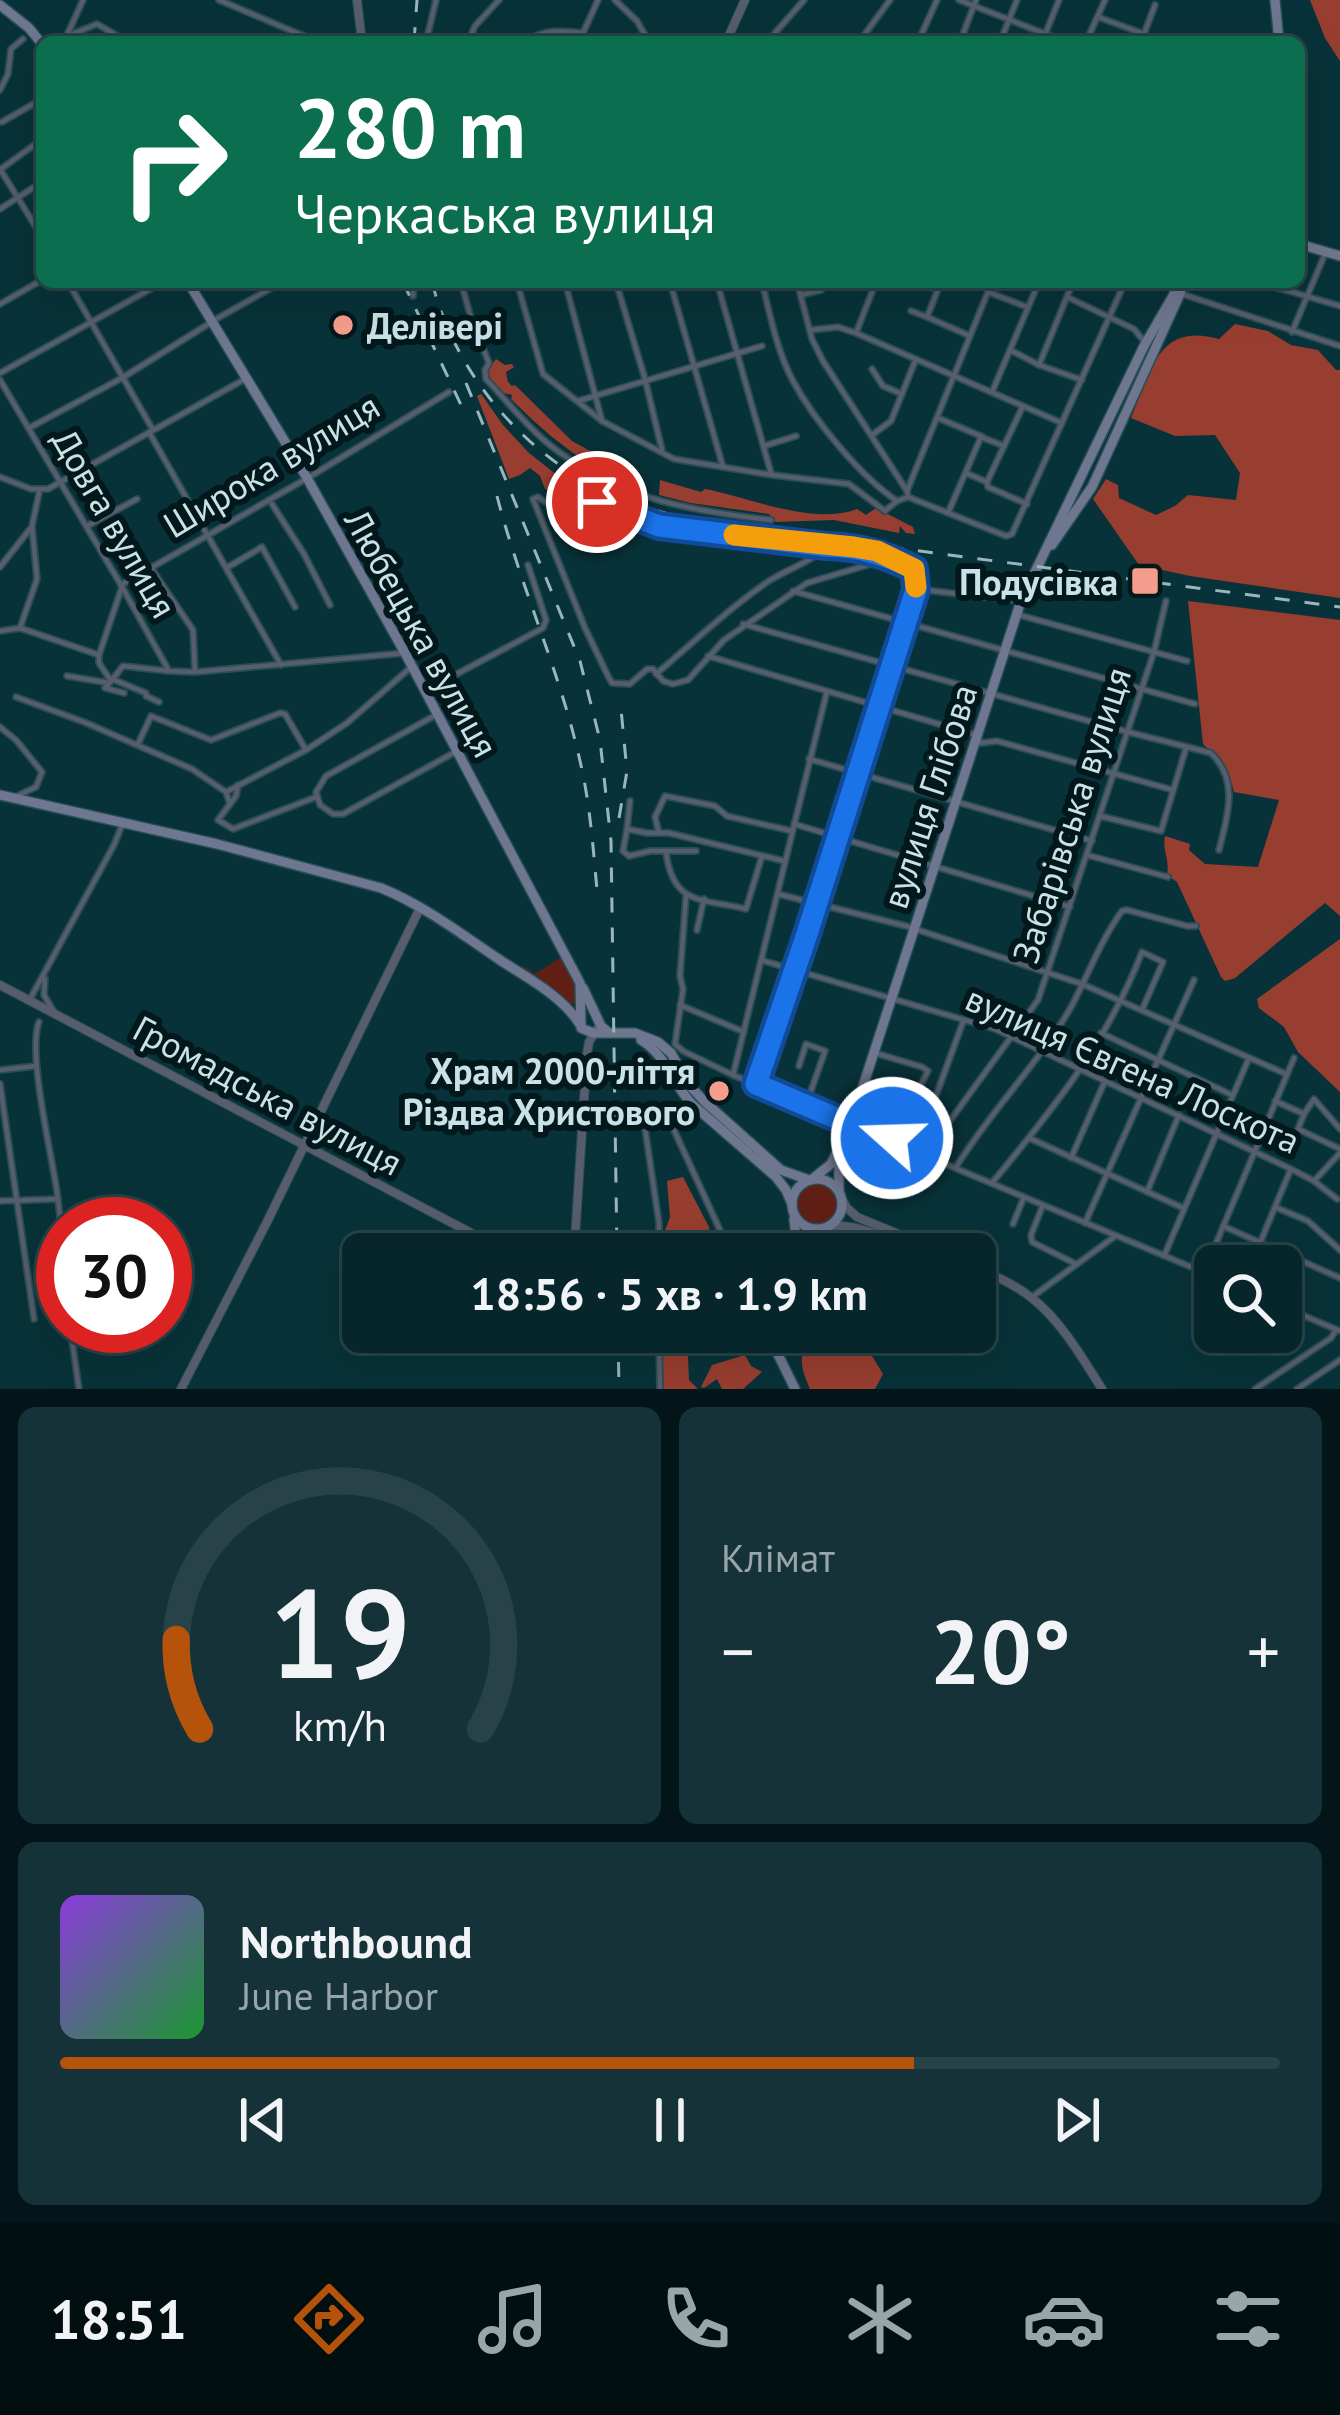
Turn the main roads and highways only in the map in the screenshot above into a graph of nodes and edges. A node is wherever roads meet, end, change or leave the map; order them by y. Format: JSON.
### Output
{"nodes":[{"id":1,"x":1275,"y":0,"type":"edge"},
{"id":2,"x":0,"y":5,"type":"edge"},
{"id":3,"x":1278,"y":36,"type":"edge"},
{"id":4,"x":36,"y":37,"type":"edge"},
{"id":5,"x":1305,"y":246,"type":"edge"},
{"id":6,"x":1340,"y":256,"type":"edge"},
{"id":7,"x":192,"y":288,"type":"edge"},
{"id":8,"x":1178,"y":288,"type":"edge"},
{"id":9,"x":1179,"y":288,"type":"edge"},
{"id":10,"x":1110,"y":415,"type":"junction"},
{"id":11,"x":1123,"y":421,"type":"junction"},
{"id":12,"x":1086,"y":465,"type":"junction"},
{"id":13,"x":1100,"y":472,"type":"junction"},
{"id":14,"x":1042,"y":559,"type":"junction"},
{"id":15,"x":0,"y":795,"type":"edge"},
{"id":16,"x":580,"y":983,"type":"junction"},
{"id":17,"x":590,"y":1022,"type":"junction"},
{"id":18,"x":840,"y":1150,"type":"junction"},
{"id":19,"x":810,"y":1180,"type":"junction"},
{"id":20,"x":840,"y":1195,"type":"junction"},
{"id":21,"x":792,"y":1209,"type":"junction"},
{"id":22,"x":829,"y":1226,"type":"junction"},
{"id":23,"x":795,"y":1233,"type":"edge"},
{"id":24,"x":819,"y":1233,"type":"edge"},
{"id":25,"x":777,"y":1353,"type":"edge"},
{"id":26,"x":795,"y":1389,"type":"edge"}],
"edges":[{"from":1,"to":3,"type":"main road"},
{"from":2,"to":4,"type":"main road"},
{"from":5,"to":6,"type":"main road"},
{"from":7,"to":16,"type":"main road","name":"Любецька вулиця"},
{"from":8,"to":10,"type":"main road"},
{"from":9,"to":11,"type":"main road"},
{"from":10,"to":11,"type":"main road"},
{"from":10,"to":12,"type":"main road"},
{"from":11,"to":13,"type":"main road"},
{"from":12,"to":13,"type":"main road"},
{"from":12,"to":14,"type":"main road"},
{"from":13,"to":14,"type":"main road"},
{"from":14,"to":18,"type":"main road","name":"вулиця Глібова"},
{"from":15,"to":17,"type":"main road"},
{"from":16,"to":17,"type":"main road","name":"Любецька вулиця"},
{"from":16,"to":17,"type":"main road"},
{"from":17,"to":19,"type":"main road"},
{"from":17,"to":21,"type":"main road"},
{"from":18,"to":19,"type":"main road","name":"вулиця Глібова"},
{"from":18,"to":20,"type":"main road","name":"вулиця Глібова"},
{"from":19,"to":20,"type":"main road"},
{"from":19,"to":21,"type":"main road"},
{"from":20,"to":22,"type":"main road"},
{"from":21,"to":22,"type":"main road"},
{"from":21,"to":23,"type":"main road"},
{"from":22,"to":24,"type":"main road"},
{"from":25,"to":26,"type":"main road"}]}
